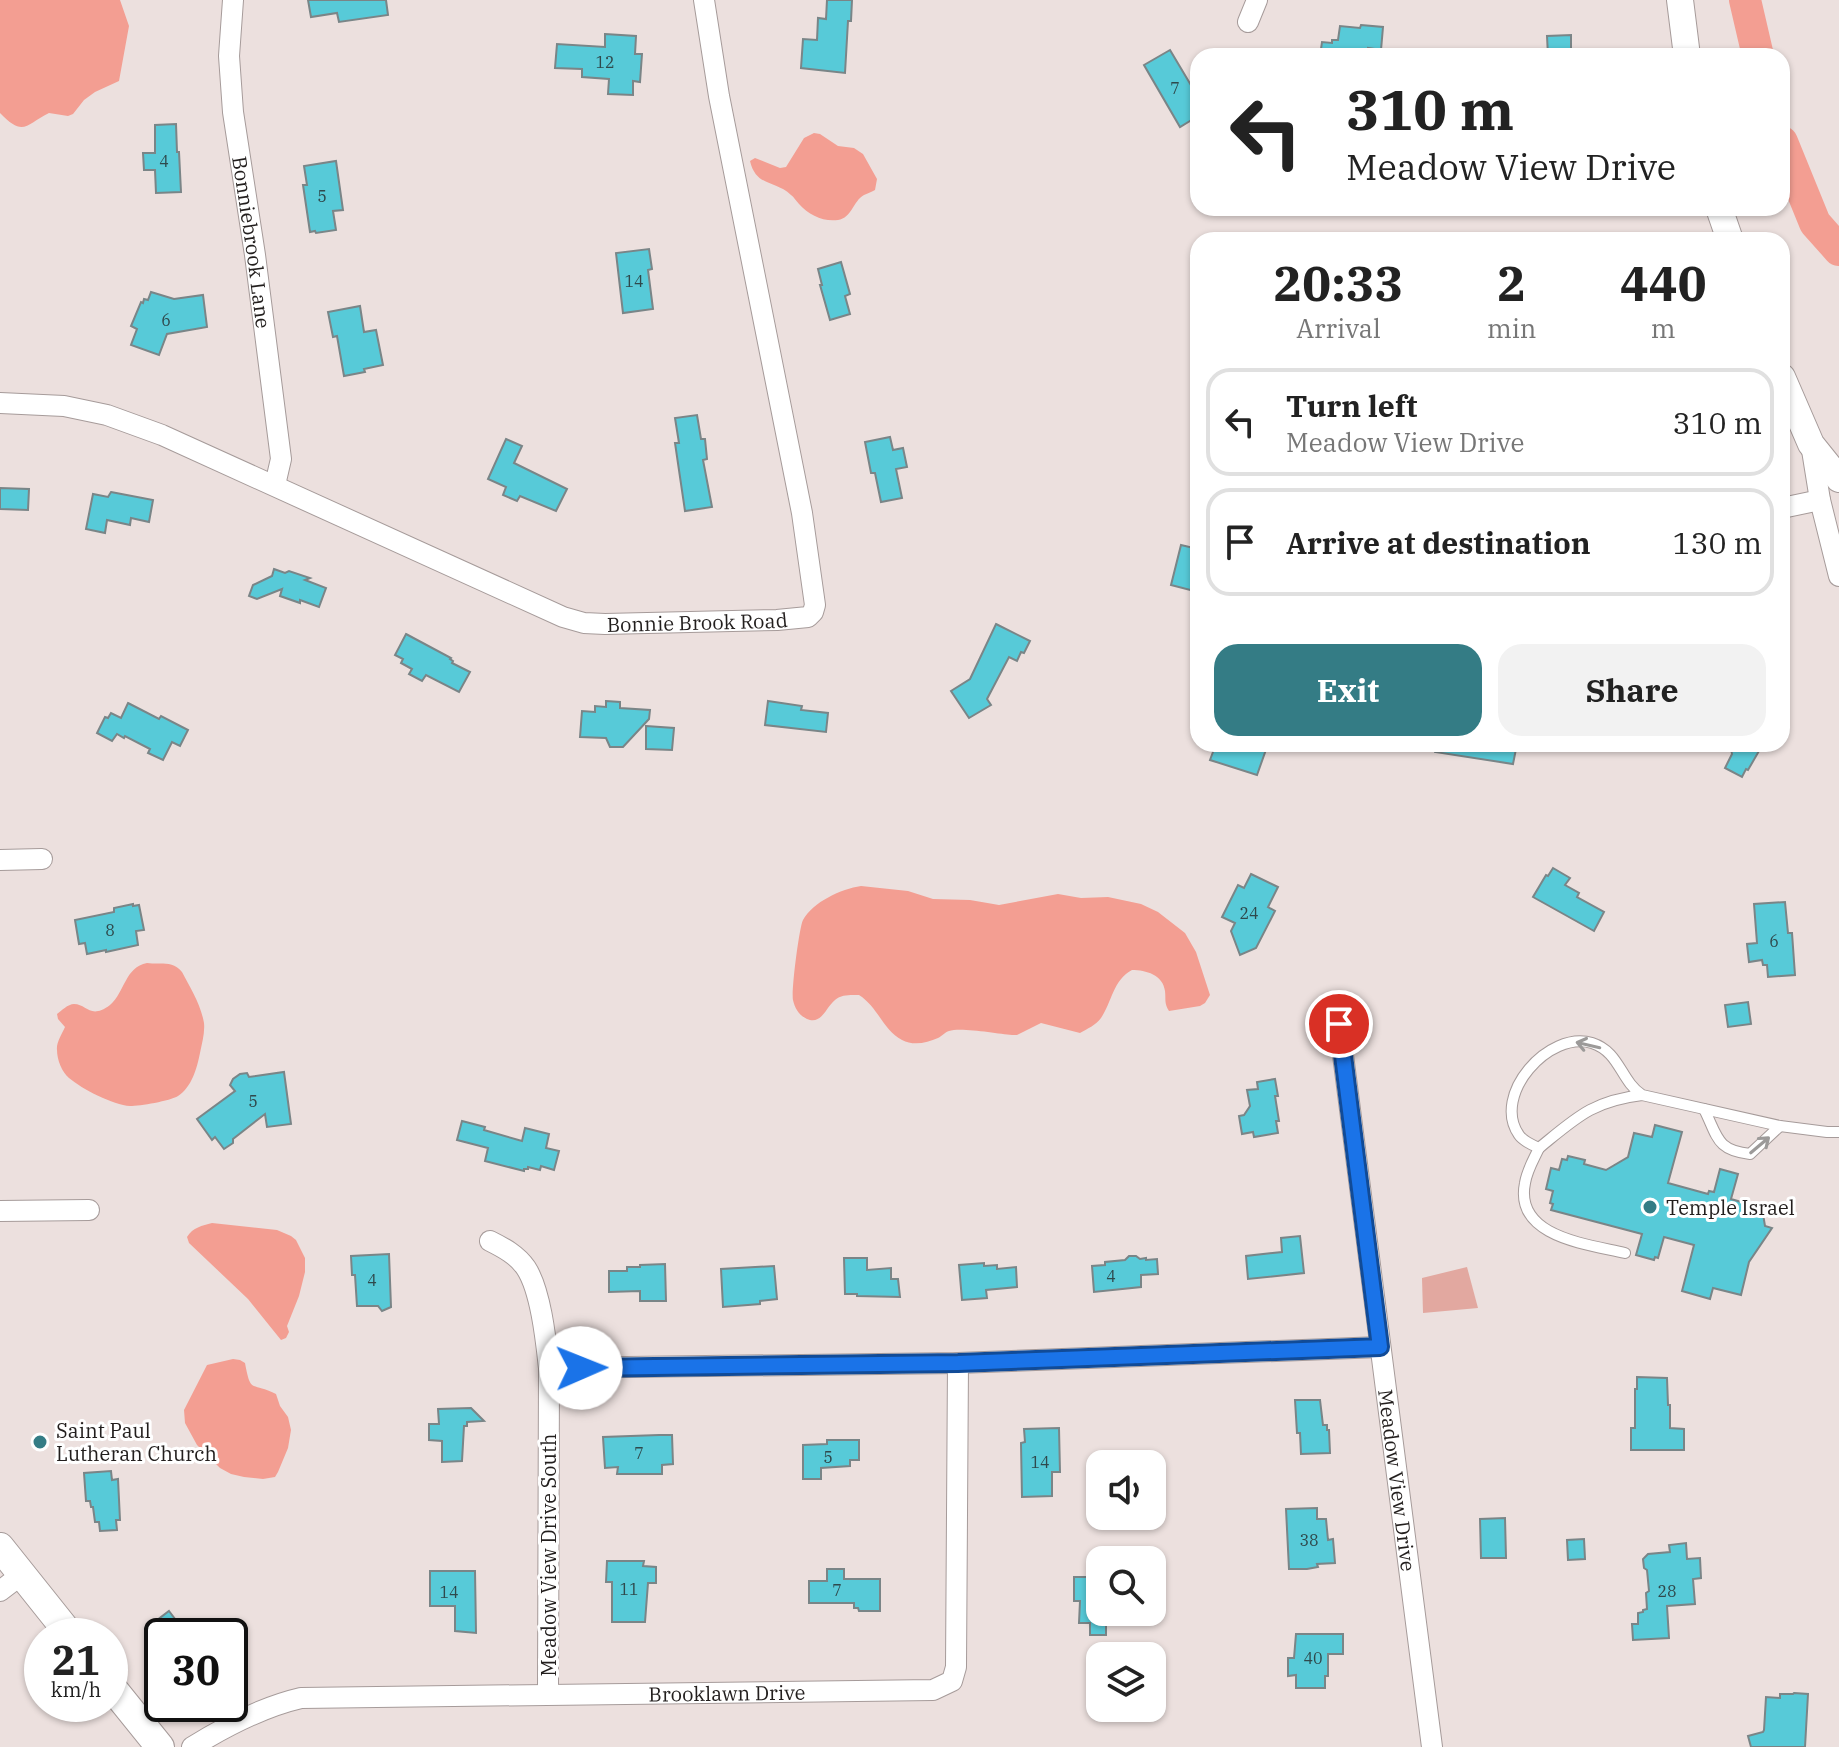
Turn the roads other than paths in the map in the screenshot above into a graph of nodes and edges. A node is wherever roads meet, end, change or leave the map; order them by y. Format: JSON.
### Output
{"nodes":[{"id":1,"x":233,"y":0,"type":"edge"},
{"id":2,"x":704,"y":0,"type":"edge"},
{"id":3,"x":1257,"y":0,"type":"edge"},
{"id":4,"x":1680,"y":0,"type":"edge"},
{"id":5,"x":1248,"y":22,"type":"dead end"},
{"id":6,"x":1686,"y":48,"type":"edge"},
{"id":7,"x":1790,"y":395,"type":"edge"},
{"id":8,"x":0,"y":403,"type":"edge"},
{"id":9,"x":1811,"y":444,"type":"junction"},
{"id":10,"x":1839,"y":479,"type":"edge"},
{"id":11,"x":275,"y":485,"type":"junction"},
{"id":12,"x":1820,"y":500,"type":"junction"},
{"id":13,"x":1790,"y":506,"type":"edge"},
{"id":14,"x":1839,"y":576,"type":"edge"},
{"id":15,"x":35,"y":859,"type":"dead end"},
{"id":16,"x":0,"y":860,"type":"edge"},
{"id":17,"x":1339,"y":1024,"type":"dead end"},
{"id":18,"x":1642,"y":1095,"type":"junction"},
{"id":19,"x":1704,"y":1109,"type":"junction"},
{"id":20,"x":1780,"y":1126,"type":"junction"},
{"id":21,"x":1839,"y":1132,"type":"edge"},
{"id":22,"x":1539,"y":1148,"type":"junction"},
{"id":23,"x":89,"y":1210,"type":"dead end"},
{"id":24,"x":0,"y":1211,"type":"edge"},
{"id":25,"x":490,"y":1241,"type":"dead end"},
{"id":26,"x":1625,"y":1253,"type":"dead end"},
{"id":27,"x":1380,"y":1347,"type":"junction"},
{"id":28,"x":958,"y":1363,"type":"junction"},
{"id":29,"x":549,"y":1368,"type":"junction"},
{"id":30,"x":0,"y":1547,"type":"edge"},
{"id":31,"x":11,"y":1583,"type":"edge"},
{"id":32,"x":51,"y":1618,"type":"edge"},
{"id":33,"x":548,"y":1693,"type":"junction"},
{"id":34,"x":128,"y":1707,"type":"edge"},
{"id":35,"x":160,"y":1747,"type":"edge"},
{"id":36,"x":192,"y":1747,"type":"edge"},
{"id":37,"x":1432,"y":1747,"type":"edge"}],
"edges":[{"from":1,"to":11,"type":"street","name":"Bonniebrook Lane"},
{"from":2,"to":11,"type":"street","name":"Bonnie Brook Road"},
{"from":3,"to":5,"type":"street"},
{"from":4,"to":6,"type":"street"},
{"from":7,"to":9,"type":"street"},
{"from":8,"to":11,"type":"street","name":"Bonnie Brook Road"},
{"from":9,"to":10,"type":"street"},
{"from":9,"to":12,"type":"street"},
{"from":12,"to":13,"type":"street"},
{"from":12,"to":14,"type":"street"},
{"from":15,"to":16,"type":"street"},
{"from":17,"to":27,"type":"street","name":"Meadow View Drive"},
{"from":18,"to":19,"type":"lane"},
{"from":18,"to":22,"type":"lane"},
{"from":18,"to":22,"type":"lane","one_way":true},
{"from":19,"to":20,"type":"lane"},
{"from":19,"to":20,"type":"lane","one_way":true},
{"from":20,"to":21,"type":"lane"},
{"from":22,"to":26,"type":"lane"},
{"from":23,"to":24,"type":"street"},
{"from":25,"to":29,"type":"street","name":"Meadow View Drive South"},
{"from":27,"to":28,"type":"street"},
{"from":27,"to":37,"type":"street","name":"Meadow View Drive"},
{"from":28,"to":29,"type":"street"},
{"from":28,"to":33,"type":"street","name":"Brooklawn Drive"},
{"from":29,"to":33,"type":"street","name":"Meadow View Drive South"},
{"from":30,"to":31,"type":"main road"},
{"from":31,"to":32,"type":"main road"},
{"from":33,"to":36,"type":"street","name":"Brooklawn Drive"},
{"from":34,"to":35,"type":"main road"}]}
